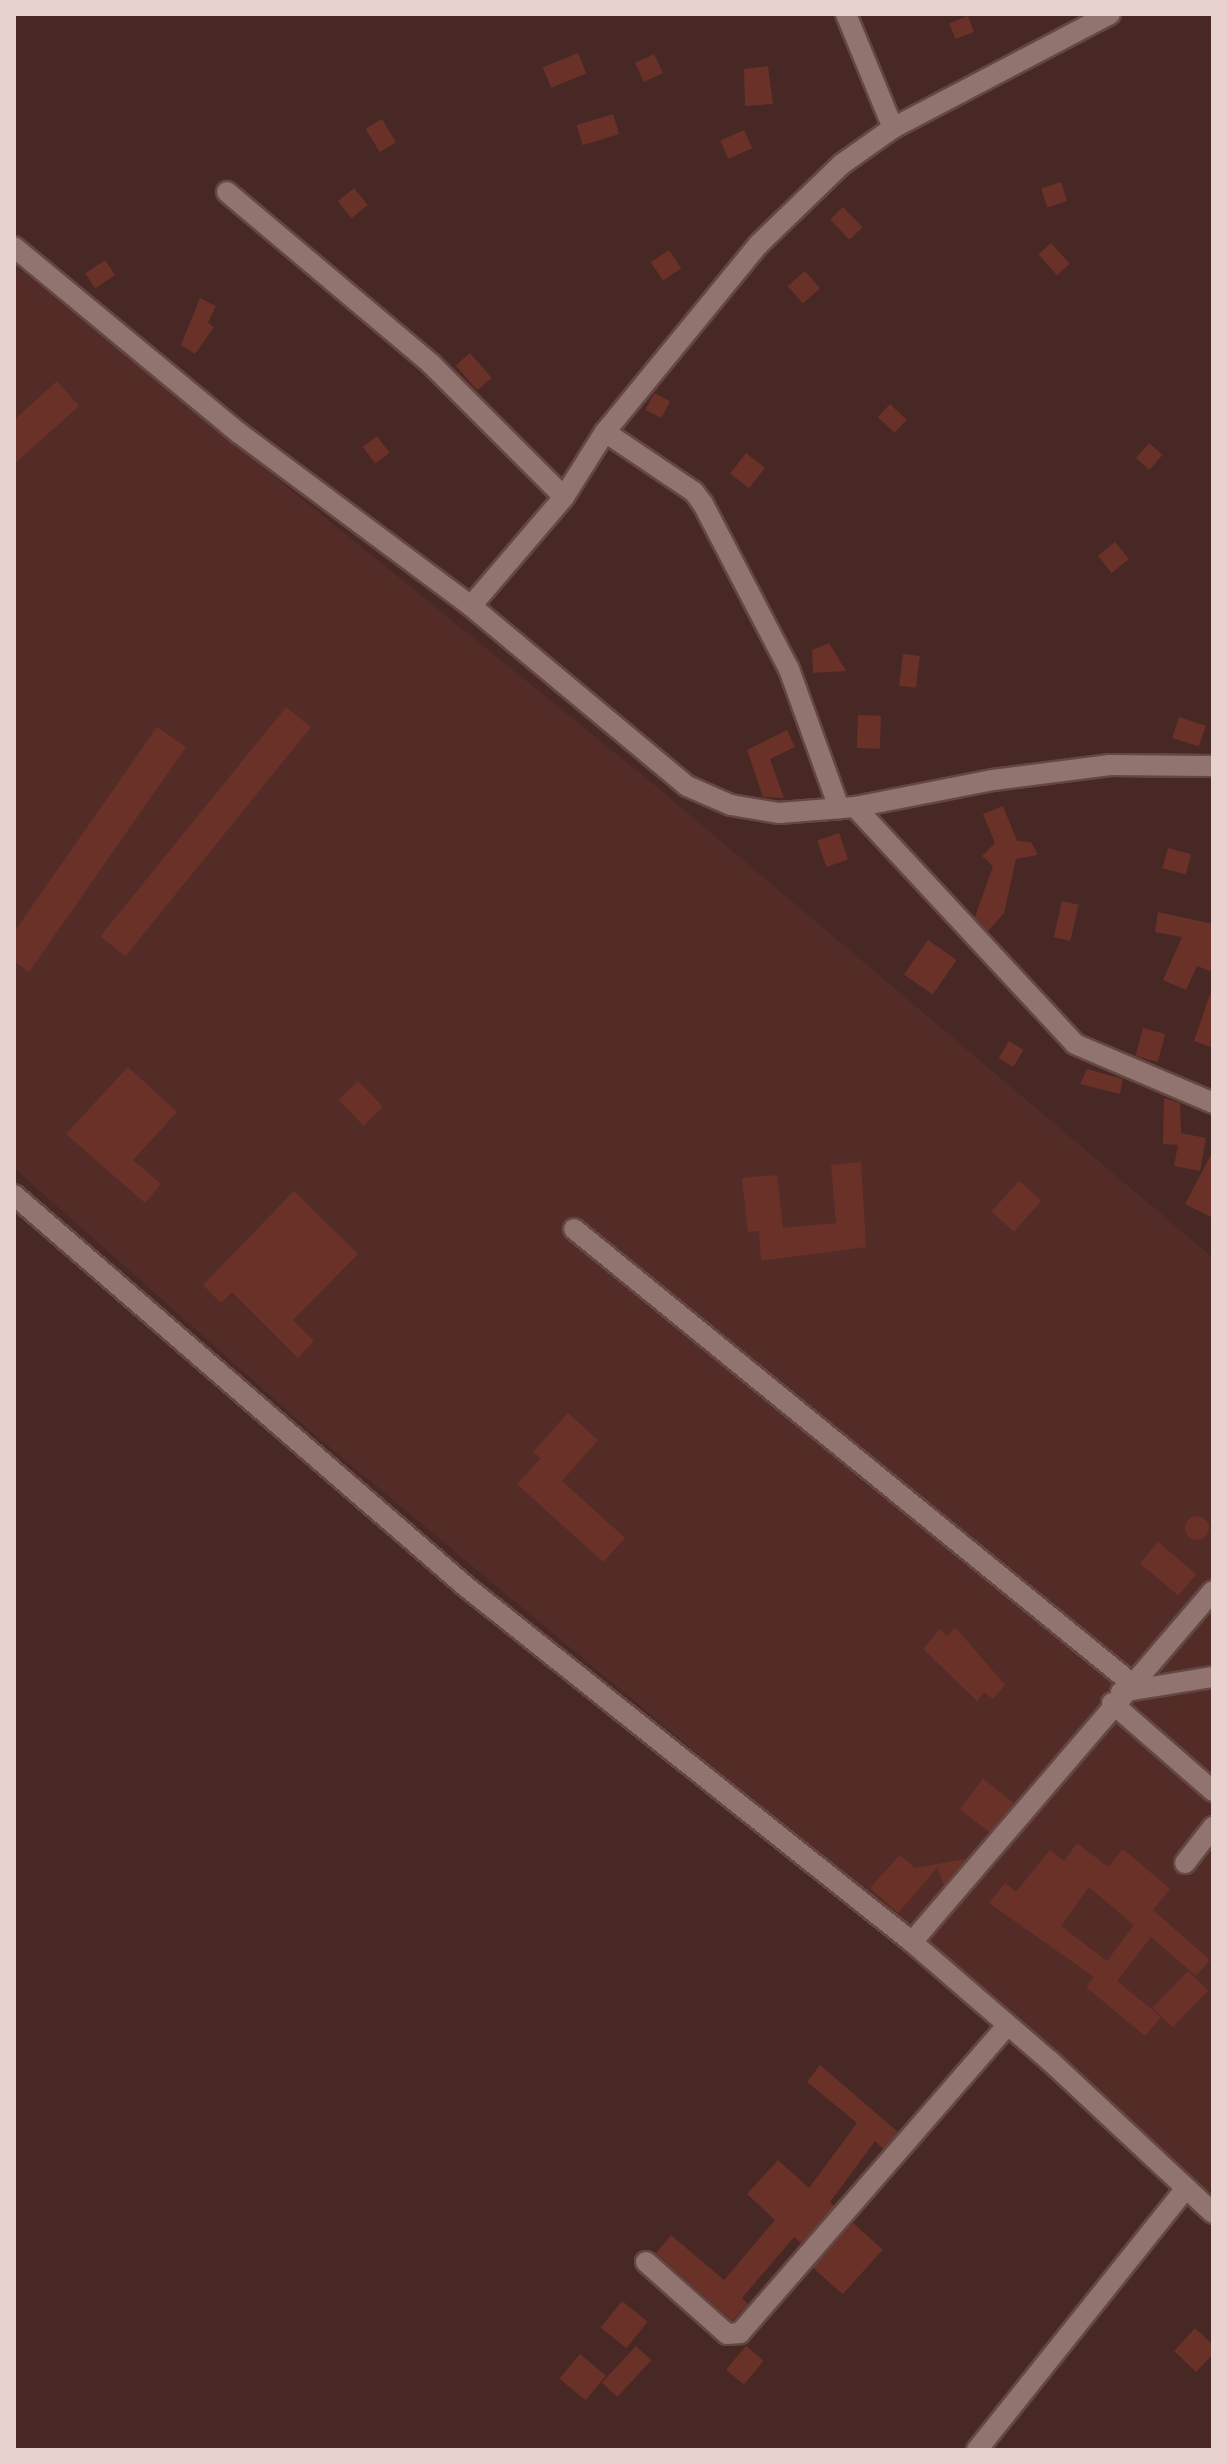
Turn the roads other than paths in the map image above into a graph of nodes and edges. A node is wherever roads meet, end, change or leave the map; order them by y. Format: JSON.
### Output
{"nodes":[{"id":1,"x":846,"y":14,"type":"edge"},
{"id":2,"x":1110,"y":14,"type":"edge"},
{"id":3,"x":893,"y":128,"type":"junction"},
{"id":4,"x":227,"y":192,"type":"dead end"},
{"id":5,"x":14,"y":247,"type":"edge"},
{"id":6,"x":605,"y":432,"type":"junction"},
{"id":7,"x":564,"y":497,"type":"junction"},
{"id":8,"x":471,"y":606,"type":"junction"},
{"id":9,"x":1213,"y":766,"type":"edge"},
{"id":10,"x":847,"y":808,"type":"junction"},
{"id":11,"x":1213,"y":1103,"type":"edge"},
{"id":12,"x":14,"y":1195,"type":"edge"},
{"id":13,"x":574,"y":1229,"type":"dead end"},
{"id":14,"x":1213,"y":1591,"type":"edge"},
{"id":15,"x":1213,"y":1677,"type":"edge"},
{"id":16,"x":1121,"y":1692,"type":"junction"},
{"id":17,"x":1213,"y":1791,"type":"edge"},
{"id":18,"x":1213,"y":1827,"type":"edge"},
{"id":19,"x":1185,"y":1863,"type":"dead end"},
{"id":20,"x":912,"y":1942,"type":"junction"},
{"id":21,"x":1008,"y":2025,"type":"junction"},
{"id":22,"x":1186,"y":2188,"type":"junction"},
{"id":23,"x":1213,"y":2213,"type":"edge"},
{"id":24,"x":646,"y":2262,"type":"dead end"},
{"id":25,"x":977,"y":2450,"type":"edge"}],
"edges":[{"from":1,"to":3,"type":"street"},
{"from":2,"to":3,"type":"street"},
{"from":3,"to":6,"type":"street"},
{"from":4,"to":7,"type":"street"},
{"from":5,"to":8,"type":"street"},
{"from":6,"to":7,"type":"street"},
{"from":6,"to":10,"type":"street"},
{"from":7,"to":8,"type":"street"},
{"from":8,"to":10,"type":"street"},
{"from":9,"to":10,"type":"street"},
{"from":10,"to":11,"type":"street"},
{"from":12,"to":20,"type":"street"},
{"from":13,"to":16,"type":"street"},
{"from":14,"to":16,"type":"street"},
{"from":15,"to":16,"type":"street"},
{"from":16,"to":17,"type":"street"},
{"from":16,"to":20,"type":"street"},
{"from":18,"to":19,"type":"street"},
{"from":20,"to":21,"type":"street"},
{"from":21,"to":22,"type":"street"},
{"from":21,"to":24,"type":"street"},
{"from":22,"to":23,"type":"street"},
{"from":22,"to":25,"type":"street"}]}
